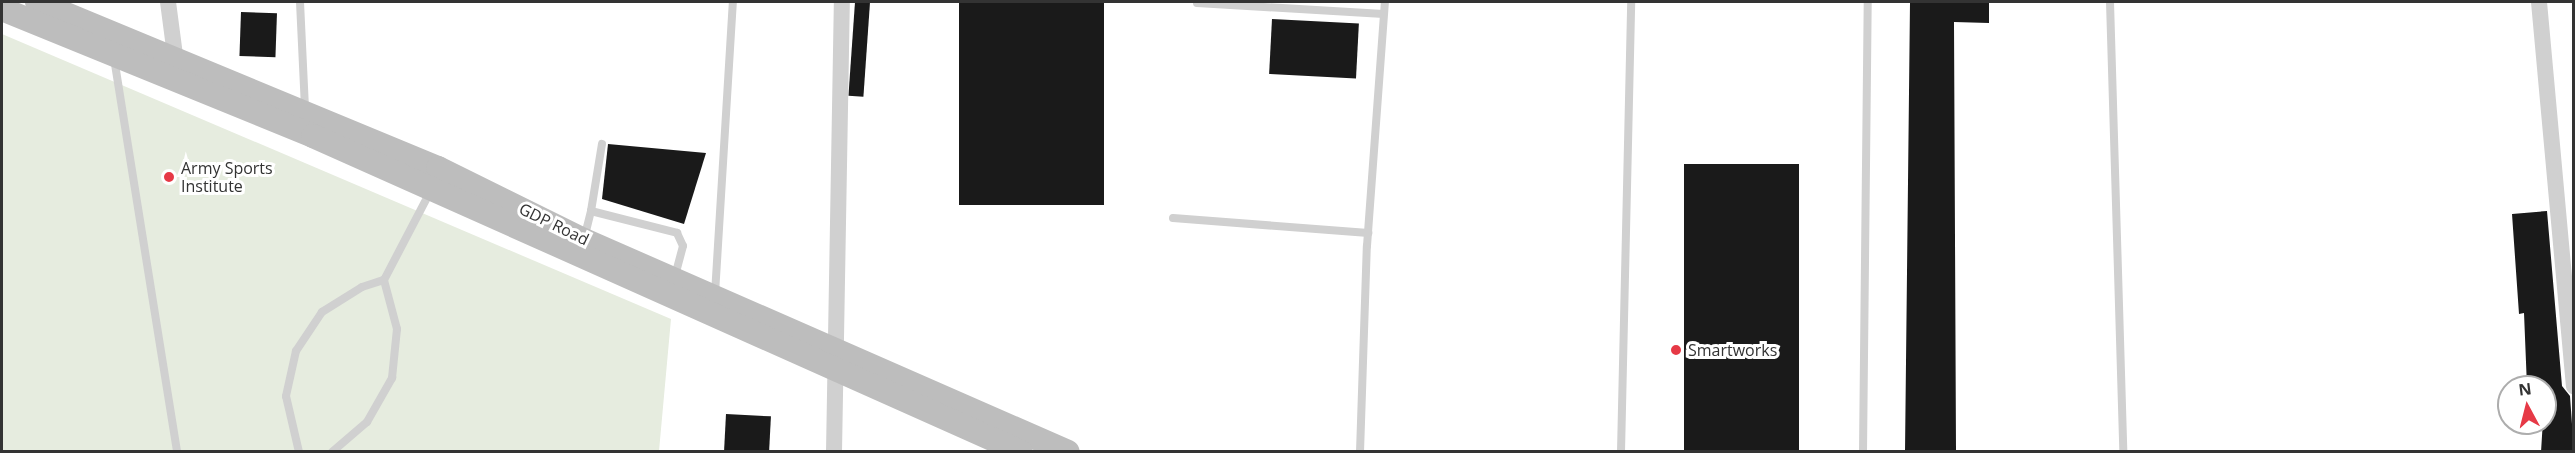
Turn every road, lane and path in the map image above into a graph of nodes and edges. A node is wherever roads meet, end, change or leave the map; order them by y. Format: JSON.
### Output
{"nodes":[{"id":1,"x":37,"y":2,"type":"edge"},
{"id":2,"x":168,"y":2,"type":"edge"},
{"id":3,"x":300,"y":2,"type":"edge"},
{"id":4,"x":733,"y":2,"type":"edge"},
{"id":5,"x":842,"y":2,"type":"edge"},
{"id":6,"x":1385,"y":2,"type":"edge"},
{"id":7,"x":1631,"y":2,"type":"edge"},
{"id":8,"x":1868,"y":2,"type":"edge"},
{"id":9,"x":2110,"y":2,"type":"edge"},
{"id":10,"x":2538,"y":2,"type":"edge"},
{"id":11,"x":1197,"y":3,"type":"dead end"},
{"id":12,"x":2,"y":9,"type":"edge"},
{"id":13,"x":1384,"y":14,"type":"junction"},
{"id":14,"x":113,"y":54,"type":"junction"},
{"id":15,"x":174,"y":56,"type":"junction"},
{"id":16,"x":305,"y":114,"type":"junction"},
{"id":17,"x":602,"y":144,"type":"dead end"},
{"id":18,"x":435,"y":178,"type":"junction"},
{"id":19,"x":591,"y":211,"type":"junction"},
{"id":20,"x":1173,"y":218,"type":"dead end"},
{"id":21,"x":1368,"y":233,"type":"junction"},
{"id":22,"x":584,"y":240,"type":"junction"},
{"id":23,"x":675,"y":278,"type":"junction"},
{"id":24,"x":384,"y":280,"type":"junction"},
{"id":25,"x":715,"y":294,"type":"junction"},
{"id":26,"x":836,"y":362,"type":"junction"},
{"id":27,"x":2574,"y":386,"type":"edge"},
{"id":28,"x":1014,"y":450,"type":"edge"},
{"id":29,"x":177,"y":452,"type":"edge"},
{"id":30,"x":299,"y":452,"type":"edge"},
{"id":31,"x":332,"y":452,"type":"edge"},
{"id":32,"x":834,"y":452,"type":"edge"},
{"id":33,"x":1068,"y":452,"type":"edge"},
{"id":34,"x":1360,"y":452,"type":"edge"},
{"id":35,"x":1621,"y":452,"type":"edge"},
{"id":36,"x":1863,"y":452,"type":"edge"},
{"id":37,"x":2123,"y":452,"type":"edge"}],
"edges":[{"from":1,"to":15,"type":"main road","name":"GDP Road"},
{"from":2,"to":15,"type":"street"},
{"from":3,"to":16,"type":"lane"},
{"from":4,"to":25,"type":"lane"},
{"from":5,"to":26,"type":"street"},
{"from":6,"to":13,"type":"lane"},
{"from":7,"to":35,"type":"lane"},
{"from":8,"to":36,"type":"lane"},
{"from":9,"to":37,"type":"lane"},
{"from":10,"to":27,"type":"street"},
{"from":11,"to":13,"type":"lane"},
{"from":12,"to":14,"type":"main road"},
{"from":13,"to":21,"type":"lane"},
{"from":14,"to":18,"type":"main road"},
{"from":14,"to":29,"type":"lane"},
{"from":15,"to":16,"type":"main road","name":"GDP Road"},
{"from":16,"to":18,"type":"main road","name":"GDP Road"},
{"from":17,"to":19,"type":"lane"},
{"from":18,"to":22,"type":"main road","name":"GDP Road"},
{"from":18,"to":24,"type":"lane"},
{"from":18,"to":26,"type":"main road"},
{"from":19,"to":22,"type":"lane"},
{"from":19,"to":23,"type":"lane"},
{"from":20,"to":21,"type":"lane"},
{"from":21,"to":34,"type":"lane"},
{"from":22,"to":23,"type":"main road","name":"GDP Road"},
{"from":23,"to":25,"type":"main road","name":"GDP Road"},
{"from":24,"to":30,"type":"lane"},
{"from":24,"to":31,"type":"lane"},
{"from":25,"to":26,"type":"main road","name":"GDP Road"},
{"from":26,"to":28,"type":"main road"},
{"from":26,"to":32,"type":"street"},
{"from":26,"to":33,"type":"main road","name":"GDP Road"}]}
